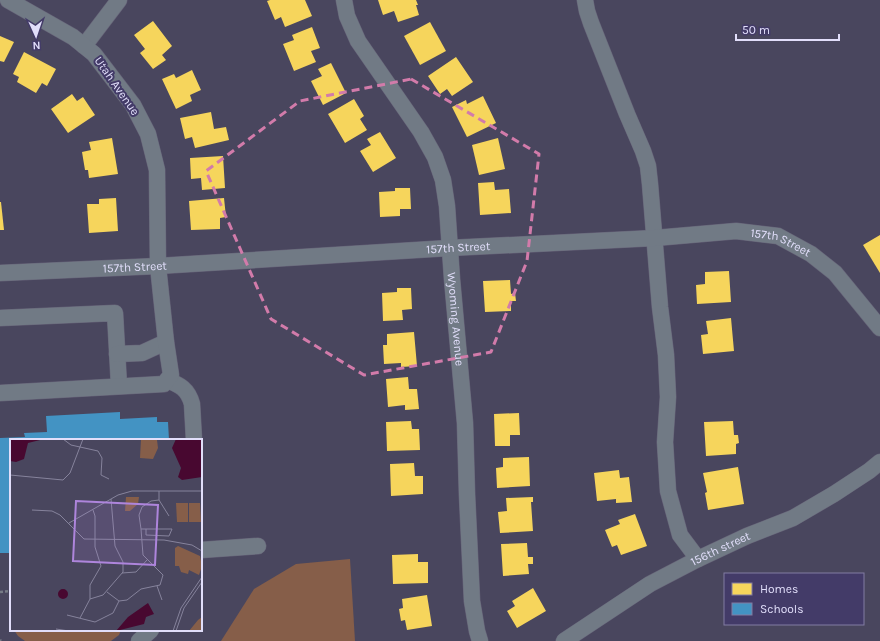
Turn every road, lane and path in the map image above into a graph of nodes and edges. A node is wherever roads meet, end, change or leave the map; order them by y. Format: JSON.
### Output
{"nodes":[{"id":1,"x":8,"y":0,"type":"edge"},
{"id":2,"x":119,"y":0,"type":"edge"},
{"id":3,"x":344,"y":0,"type":"edge"},
{"id":4,"x":585,"y":0,"type":"edge"},
{"id":5,"x":84,"y":46,"type":"junction"},
{"id":6,"x":655,"y":238,"type":"junction"},
{"id":7,"x":449,"y":248,"type":"junction"},
{"id":8,"x":158,"y":266,"type":"junction"},
{"id":9,"x":0,"y":273,"type":"edge"},
{"id":10,"x":0,"y":318,"type":"edge"},
{"id":11,"x":880,"y":328,"type":"edge"},
{"id":12,"x":166,"y":342,"type":"junction"},
{"id":13,"x":117,"y":354,"type":"junction"},
{"id":14,"x":167,"y":380,"type":"junction"},
{"id":15,"x":119,"y":386,"type":"junction"},
{"id":16,"x":0,"y":393,"type":"edge"},
{"id":17,"x":194,"y":439,"type":"edge"},
{"id":18,"x":880,"y":462,"type":"edge"},
{"id":19,"x":258,"y":546,"type":"dead end"},
{"id":20,"x":202,"y":550,"type":"edge"},
{"id":21,"x":698,"y":559,"type":"junction"},
{"id":22,"x":10,"y":591,"type":"edge"},
{"id":23,"x":0,"y":592,"type":"edge"},
{"id":24,"x":150,"y":631,"type":"edge"},
{"id":25,"x":139,"y":641,"type":"edge"},
{"id":26,"x":480,"y":641,"type":"edge"},
{"id":27,"x":564,"y":641,"type":"edge"}],
"edges":[{"from":1,"to":5,"type":"street","name":"Utah Avenue"},
{"from":2,"to":5,"type":"street"},
{"from":3,"to":7,"type":"street","name":"Wyoming Avenue"},
{"from":4,"to":6,"type":"street"},
{"from":5,"to":8,"type":"street","name":"Utah Avenue"},
{"from":6,"to":7,"type":"street","name":"157th Street"},
{"from":6,"to":11,"type":"street","name":"157th Street"},
{"from":6,"to":21,"type":"street"},
{"from":7,"to":8,"type":"street","name":"157th Street"},
{"from":7,"to":26,"type":"street","name":"Wyoming Avenue"},
{"from":8,"to":9,"type":"street","name":"157th Street"},
{"from":8,"to":12,"type":"street","name":"Utah Avenue"},
{"from":10,"to":13,"type":"street"},
{"from":12,"to":13,"type":"street"},
{"from":12,"to":14,"type":"street","name":"Utah Avenue"},
{"from":13,"to":15,"type":"street"},
{"from":14,"to":15,"type":"street"},
{"from":14,"to":17,"type":"street"},
{"from":15,"to":16,"type":"street"},
{"from":18,"to":21,"type":"street","name":"156th street"},
{"from":19,"to":20,"type":"street"},
{"from":21,"to":27,"type":"street","name":"156th street"},
{"from":22,"to":23,"type":"path"},
{"from":24,"to":25,"type":"street"}]}
